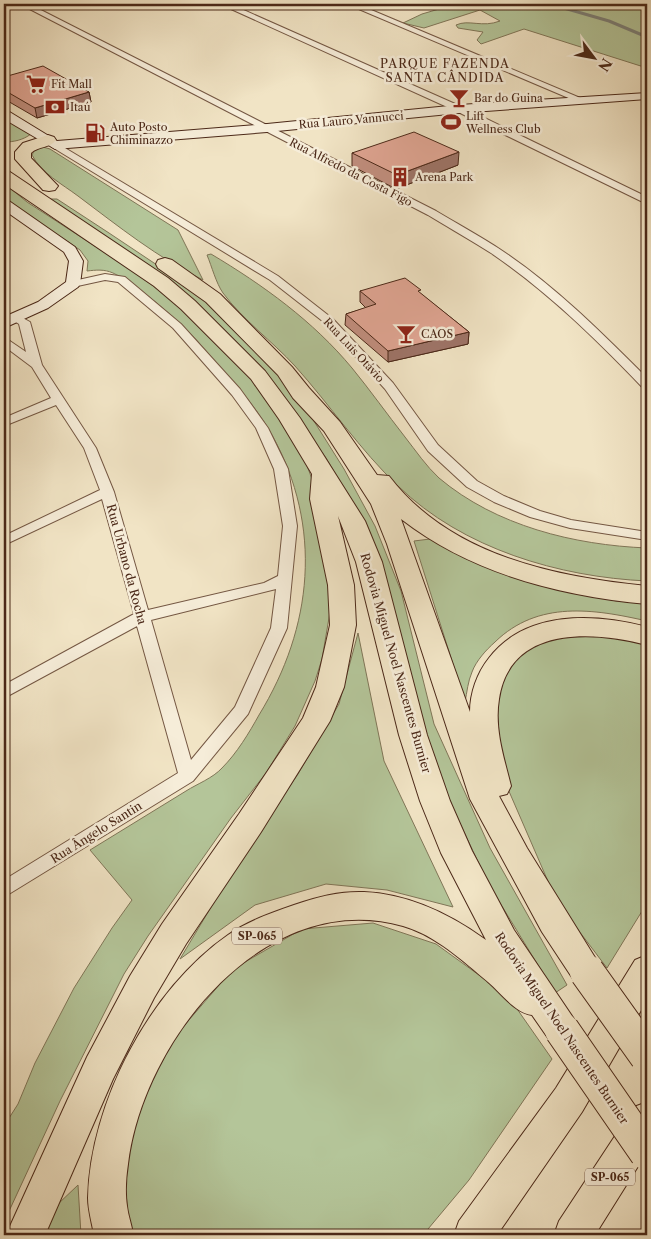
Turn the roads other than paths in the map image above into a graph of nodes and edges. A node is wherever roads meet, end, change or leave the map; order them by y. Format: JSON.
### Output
{"nodes":[{"id":1,"x":24,"y":4,"type":"edge"},
{"id":2,"x":224,"y":4,"type":"edge"},
{"id":3,"x":351,"y":4,"type":"edge"},
{"id":4,"x":647,"y":96,"type":"edge"},
{"id":5,"x":581,"y":100,"type":"junction"},
{"id":6,"x":459,"y":109,"type":"junction"},
{"id":7,"x":4,"y":114,"type":"edge"},
{"id":8,"x":267,"y":128,"type":"junction"},
{"id":9,"x":51,"y":142,"type":"junction"},
{"id":10,"x":4,"y":158,"type":"edge"},
{"id":11,"x":4,"y":176,"type":"edge"},
{"id":12,"x":49,"y":186,"type":"junction"},
{"id":13,"x":647,"y":202,"type":"edge"},
{"id":14,"x":4,"y":204,"type":"edge"},
{"id":15,"x":73,"y":284,"type":"junction"},
{"id":16,"x":10,"y":321,"type":"edge"},
{"id":17,"x":4,"y":340,"type":"edge"},
{"id":18,"x":36,"y":365,"type":"junction"},
{"id":19,"x":647,"y":385,"type":"edge"},
{"id":20,"x":58,"y":400,"type":"junction"},
{"id":21,"x":4,"y":422,"type":"edge"},
{"id":22,"x":332,"y":427,"type":"junction"},
{"id":23,"x":324,"y":471,"type":"junction"},
{"id":24,"x":107,"y":492,"type":"junction"},
{"id":25,"x":647,"y":536,"type":"edge"},
{"id":26,"x":4,"y":541,"type":"edge"},
{"id":27,"x":285,"y":579,"type":"junction"},
{"id":28,"x":647,"y":595,"type":"edge"},
{"id":29,"x":141,"y":618,"type":"junction"},
{"id":30,"x":647,"y":636,"type":"edge"},
{"id":31,"x":4,"y":692,"type":"edge"},
{"id":32,"x":188,"y":776,"type":"junction"},
{"id":33,"x":4,"y":888,"type":"edge"},
{"id":34,"x":554,"y":922,"type":"junction"},
{"id":35,"x":647,"y":970,"type":"edge"},
{"id":36,"x":562,"y":1030,"type":"junction"},
{"id":37,"x":647,"y":1056,"type":"edge"},
{"id":38,"x":647,"y":1119,"type":"edge"},
{"id":39,"x":647,"y":1153,"type":"edge"},
{"id":40,"x":25,"y":1235,"type":"edge"},
{"id":41,"x":114,"y":1235,"type":"edge"},
{"id":42,"x":473,"y":1235,"type":"edge"},
{"id":43,"x":573,"y":1235,"type":"edge"}],
"edges":[{"from":1,"to":8,"type":"street","name":"Rua Alfredo da Costa Figo"},
{"from":2,"to":6,"type":"street"},
{"from":3,"to":5,"type":"street"},
{"from":4,"to":5,"type":"street","name":"Rua Lauro Vannucci"},
{"from":5,"to":6,"type":"street","name":"Rua Lauro Vannucci"},
{"from":6,"to":8,"type":"street","name":"Rua Lauro Vannucci"},
{"from":6,"to":13,"type":"street"},
{"from":7,"to":9,"type":"street","name":"Rua Luis Otávio"},
{"from":8,"to":9,"type":"street","name":"Rua Lauro Vannucci"},
{"from":8,"to":19,"type":"street","name":"Rua Alfredo da Costa Figo"},
{"from":9,"to":12,"type":"highway"},
{"from":9,"to":25,"type":"street","name":"Rua Luis Otávio"},
{"from":10,"to":12,"type":"highway"},
{"from":11,"to":23,"type":"highway","name":"Rodovia Miguel Noel Nascentes Burnier"},
{"from":12,"to":22,"type":"highway"},
{"from":14,"to":15,"type":"street"},
{"from":15,"to":16,"type":"street"},
{"from":15,"to":27,"type":"street","name":"Rua Ângelo Santin"},
{"from":16,"to":18,"type":"street","name":"Rua Urbano da Rocha"},
{"from":17,"to":18,"type":"street","name":"Rua Urbano da Rocha"},
{"from":18,"to":20,"type":"street","name":"Rua Urbano da Rocha"},
{"from":20,"to":21,"type":"street"},
{"from":20,"to":24,"type":"street","name":"Rua Urbano da Rocha"},
{"from":22,"to":28,"type":"highway"},
{"from":22,"to":34,"type":"highway"},
{"from":23,"to":36,"type":"highway","name":"Rodovia Miguel Noel Nascentes Burnier"},
{"from":23,"to":40,"type":"highway"},
{"from":24,"to":26,"type":"street"},
{"from":24,"to":29,"type":"street","name":"Rua Urbano da Rocha"},
{"from":27,"to":29,"type":"street"},
{"from":27,"to":32,"type":"street","name":"Rua Ângelo Santin"},
{"from":29,"to":31,"type":"street"},
{"from":29,"to":32,"type":"street","name":"Rua Urbano da Rocha"},
{"from":30,"to":34,"type":"highway"},
{"from":32,"to":33,"type":"street","name":"Rua Ângelo Santin"},
{"from":34,"to":37,"type":"highway","bridge":true},
{"from":35,"to":42,"type":"highway"},
{"from":36,"to":39,"type":"highway","name":"Rodovia Miguel Noel Nascentes Burnier","bridge":true},
{"from":36,"to":41,"type":"highway","number":"SP-065"},
{"from":38,"to":43,"type":"highway","number":"SP-065"}]}
